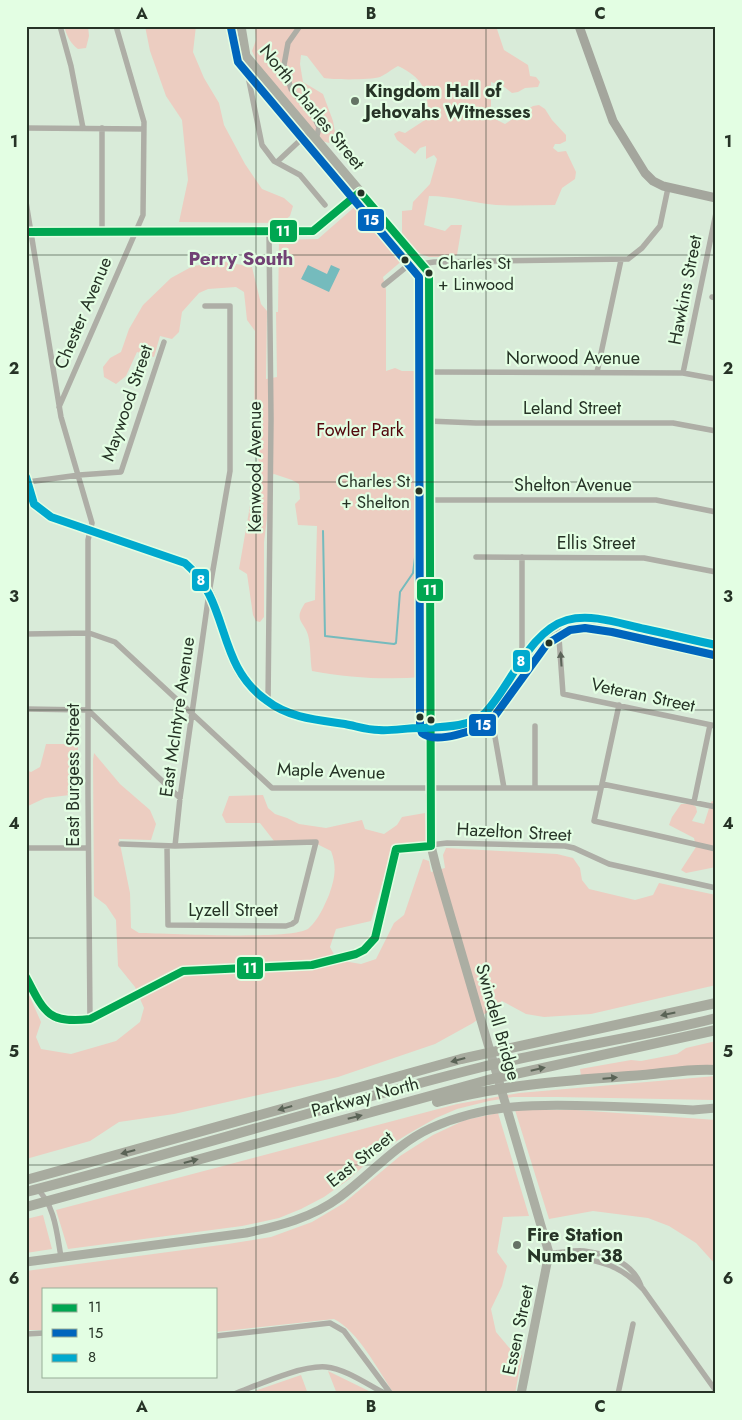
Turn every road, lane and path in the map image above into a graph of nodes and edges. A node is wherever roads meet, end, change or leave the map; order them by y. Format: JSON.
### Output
{"nodes":[{"id":1,"x":60,"y":26,"type":"edge"},
{"id":2,"x":116,"y":26,"type":"edge"},
{"id":3,"x":241,"y":26,"type":"edge"},
{"id":4,"x":300,"y":26,"type":"edge"},
{"id":5,"x":579,"y":26,"type":"edge"},
{"id":6,"x":246,"y":56,"type":"junction"},
{"id":7,"x":26,"y":128,"type":"edge"},
{"id":8,"x":82,"y":128,"type":"junction"},
{"id":9,"x":102,"y":128,"type":"junction"},
{"id":10,"x":144,"y":129,"type":"junction"},
{"id":11,"x":312,"y":136,"type":"junction"},
{"id":12,"x":277,"y":162,"type":"junction"},
{"id":13,"x":668,"y":188,"type":"junction"},
{"id":14,"x":360,"y":192,"type":"junction"},
{"id":15,"x":716,"y":198,"type":"edge"},
{"id":16,"x":26,"y":202,"type":"edge"},
{"id":17,"x":325,"y":204,"type":"dead end"},
{"id":18,"x":716,"y":212,"type":"edge"},
{"id":19,"x":268,"y":231,"type":"junction"},
{"id":20,"x":29,"y":232,"type":"edge"},
{"id":21,"x":102,"y":232,"type":"junction"},
{"id":22,"x":135,"y":232,"type":"junction"},
{"id":23,"x":621,"y":260,"type":"junction"},
{"id":24,"x":418,"y":262,"type":"junction"},
{"id":25,"x":384,"y":285,"type":"dead end"},
{"id":26,"x":205,"y":306,"type":"dead end"},
{"id":27,"x":164,"y":342,"type":"dead end"},
{"id":28,"x":429,"y":372,"type":"junction"},
{"id":29,"x":597,"y":372,"type":"junction"},
{"id":30,"x":684,"y":373,"type":"junction"},
{"id":31,"x":716,"y":379,"type":"edge"},
{"id":32,"x":59,"y":407,"type":"junction"},
{"id":33,"x":428,"y":422,"type":"junction"},
{"id":34,"x":716,"y":432,"type":"edge"},
{"id":35,"x":79,"y":475,"type":"junction"},
{"id":36,"x":27,"y":479,"type":"edge"},
{"id":37,"x":428,"y":500,"type":"junction"},
{"id":38,"x":30,"y":502,"type":"edge"},
{"id":39,"x":716,"y":512,"type":"edge"},
{"id":40,"x":90,"y":531,"type":"junction"},
{"id":41,"x":476,"y":557,"type":"dead end"},
{"id":42,"x":522,"y":557,"type":"junction"},
{"id":43,"x":716,"y":572,"type":"edge"},
{"id":44,"x":209,"y":593,"type":"junction"},
{"id":45,"x":558,"y":624,"type":"junction"},
{"id":46,"x":88,"y":633,"type":"junction"},
{"id":47,"x":26,"y":634,"type":"edge"},
{"id":48,"x":716,"y":645,"type":"edge"},
{"id":49,"x":522,"y":662,"type":"junction"},
{"id":50,"x":268,"y":703,"type":"junction"},
{"id":51,"x":619,"y":705,"type":"junction"},
{"id":52,"x":26,"y":710,"type":"edge"},
{"id":53,"x":88,"y":710,"type":"junction"},
{"id":54,"x":485,"y":713,"type":"junction"},
{"id":55,"x":192,"y":715,"type":"junction"},
{"id":56,"x":535,"y":726,"type":"dead end"},
{"id":57,"x":713,"y":726,"type":"edge"},
{"id":58,"x":430,"y":727,"type":"junction"},
{"id":59,"x":433,"y":784,"type":"junction"},
{"id":60,"x":602,"y":786,"type":"junction"},
{"id":61,"x":504,"y":788,"type":"junction"},
{"id":62,"x":535,"y":788,"type":"junction"},
{"id":63,"x":430,"y":795,"type":"dead end"},
{"id":64,"x":180,"y":798,"type":"junction"},
{"id":65,"x":694,"y":802,"type":"junction"},
{"id":66,"x":716,"y":807,"type":"edge"},
{"id":67,"x":121,"y":844,"type":"dead end"},
{"id":68,"x":167,"y":846,"type":"junction"},
{"id":69,"x":175,"y":846,"type":"junction"},
{"id":70,"x":431,"y":846,"type":"junction"},
{"id":71,"x":26,"y":848,"type":"edge"},
{"id":72,"x":88,"y":848,"type":"junction"},
{"id":73,"x":716,"y":849,"type":"edge"},
{"id":74,"x":716,"y":888,"type":"edge"},
{"id":75,"x":26,"y":977,"type":"edge"},
{"id":76,"x":716,"y":1003,"type":"edge"},
{"id":77,"x":716,"y":1018,"type":"edge"},
{"id":78,"x":90,"y":1019,"type":"junction"},
{"id":79,"x":716,"y":1030,"type":"edge"},
{"id":80,"x":716,"y":1070,"type":"edge"},
{"id":81,"x":716,"y":1108,"type":"edge"},
{"id":82,"x":373,"y":1113,"type":"junction"},
{"id":83,"x":26,"y":1180,"type":"edge"},
{"id":84,"x":530,"y":1186,"type":"joint"},
{"id":85,"x":26,"y":1192,"type":"edge"},
{"id":86,"x":26,"y":1207,"type":"edge"},
{"id":87,"x":549,"y":1252,"type":"junction"},
{"id":88,"x":61,"y":1257,"type":"junction"},
{"id":89,"x":26,"y":1262,"type":"edge"},
{"id":90,"x":632,"y":1324,"type":"dead end"},
{"id":91,"x":42,"y":1333,"type":"edge"},
{"id":92,"x":26,"y":1334,"type":"edge"},
{"id":93,"x":218,"y":1336,"type":"edge"},
{"id":94,"x":716,"y":1390,"type":"edge"},
{"id":95,"x":234,"y":1394,"type":"edge"},
{"id":96,"x":386,"y":1394,"type":"edge"},
{"id":97,"x":391,"y":1394,"type":"edge"},
{"id":98,"x":521,"y":1394,"type":"edge"},
{"id":99,"x":618,"y":1394,"type":"edge"}],
"edges":[{"from":1,"to":8,"type":"street"},
{"from":2,"to":10,"type":"street","name":"Chester Avenue"},
{"from":3,"to":6,"type":"main road","name":"North Charles Street"},
{"from":4,"to":11,"type":"street"},
{"from":5,"to":13,"type":"main road"},
{"from":6,"to":11,"type":"main road","name":"North Charles Street"},
{"from":6,"to":12,"type":"street"},
{"from":7,"to":8,"type":"street"},
{"from":8,"to":9,"type":"street"},
{"from":9,"to":10,"type":"street"},
{"from":9,"to":21,"type":"street"},
{"from":10,"to":22,"type":"street","name":"Chester Avenue"},
{"from":11,"to":12,"type":"street"},
{"from":11,"to":14,"type":"main road","name":"North Charles Street"},
{"from":12,"to":17,"type":"street"},
{"from":13,"to":15,"type":"main road"},
{"from":13,"to":23,"type":"street"},
{"from":14,"to":19,"type":"street"},
{"from":14,"to":24,"type":"main road","name":"North Charles Street"},
{"from":16,"to":20,"type":"street","name":"East Burgess Street"},
{"from":18,"to":30,"type":"street","name":"Hawkins Street"},
{"from":19,"to":22,"type":"street"},
{"from":19,"to":50,"type":"street","name":"Kenwood Avenue"},
{"from":20,"to":21,"type":"street"},
{"from":20,"to":32,"type":"street","name":"East Burgess Street"},
{"from":21,"to":22,"type":"street"},
{"from":22,"to":32,"type":"street","name":"Chester Avenue"},
{"from":23,"to":24,"type":"street"},
{"from":23,"to":29,"type":"street"},
{"from":24,"to":25,"type":"street"},
{"from":24,"to":28,"type":"main road","name":"North Charles Street"},
{"from":26,"to":44,"type":"street","name":"East McIntyre Avenue"},
{"from":27,"to":35,"type":"street","name":"Maywood Street"},
{"from":28,"to":29,"type":"street","name":"Norwood Avenue"},
{"from":28,"to":33,"type":"main road","name":"North Charles Street"},
{"from":29,"to":30,"type":"street","name":"Norwood Avenue"},
{"from":30,"to":31,"type":"street","name":"Norwood Avenue"},
{"from":32,"to":35,"type":"street","name":"East Burgess Street"},
{"from":33,"to":34,"type":"street","name":"Leland Street"},
{"from":33,"to":37,"type":"main road","name":"North Charles Street"},
{"from":35,"to":36,"type":"street","name":"Maywood Street"},
{"from":35,"to":40,"type":"street","name":"East Burgess Street"},
{"from":36,"to":38,"type":"main road"},
{"from":37,"to":39,"type":"street","name":"Shelton Avenue"},
{"from":37,"to":58,"type":"main road","name":"North Charles Street"},
{"from":38,"to":40,"type":"main road"},
{"from":40,"to":44,"type":"main road"},
{"from":40,"to":46,"type":"street","name":"East Burgess Street"},
{"from":41,"to":42,"type":"street","name":"Ellis Street"},
{"from":42,"to":43,"type":"street","name":"Ellis Street"},
{"from":42,"to":49,"type":"street"},
{"from":44,"to":50,"type":"main road"},
{"from":44,"to":55,"type":"street","name":"East McIntyre Avenue"},
{"from":45,"to":48,"type":"main road"},
{"from":45,"to":49,"type":"main road"},
{"from":51,"to":45,"type":"street","name":"Veteran Street","one_way":true},
{"from":46,"to":47,"type":"street","name":"Maple Avenue"},
{"from":46,"to":53,"type":"street","name":"East Burgess Street"},
{"from":46,"to":55,"type":"street","name":"Maple Avenue"},
{"from":49,"to":54,"type":"main road"},
{"from":50,"to":58,"type":"main road"},
{"from":51,"to":57,"type":"street","name":"Veteran Street"},
{"from":51,"to":60,"type":"street"},
{"from":52,"to":53,"type":"street"},
{"from":53,"to":64,"type":"street"},
{"from":53,"to":72,"type":"street","name":"East Burgess Street"},
{"from":54,"to":58,"type":"main road"},
{"from":54,"to":61,"type":"street"},
{"from":55,"to":59,"type":"street","name":"Maple Avenue"},
{"from":55,"to":64,"type":"street","name":"East McIntyre Avenue"},
{"from":56,"to":62,"type":"street"},
{"from":57,"to":65,"type":"street"},
{"from":58,"to":59,"type":"main road","name":"North Charles Street"},
{"from":59,"to":61,"type":"street","name":"Maple Avenue"},
{"from":60,"to":62,"type":"street","name":"Maple Avenue"},
{"from":60,"to":65,"type":"street","name":"Maple Avenue"},
{"from":60,"to":73,"type":"street"},
{"from":61,"to":62,"type":"street","name":"Maple Avenue"},
{"from":63,"to":70,"type":"main road"},
{"from":64,"to":69,"type":"street","name":"East McIntyre Avenue"},
{"from":65,"to":66,"type":"street","name":"Maple Avenue"},
{"from":67,"to":68,"type":"street"},
{"from":68,"to":69,"type":"street"},
{"from":68,"to":69,"type":"street","name":"Lyzell Street"},
{"from":70,"to":74,"type":"street","name":"Hazelton Street"},
{"from":70,"to":78,"type":"street","name":"Hazelton Street"},
{"from":70,"to":84,"type":"main road","name":"Swindell Bridge"},
{"from":71,"to":72,"type":"street"},
{"from":72,"to":78,"type":"street","name":"East Burgess Street"},
{"from":75,"to":78,"type":"street"},
{"from":76,"to":83,"type":"highway","name":"Parkway North","one_way":true},
{"from":77,"to":85,"type":"highway"},
{"from":82,"to":79,"type":"highway","name":"Parkway North","one_way":true},
{"from":82,"to":80,"type":"highway","one_way":true},
{"from":81,"to":88,"type":"main road","name":"East Street"},
{"from":86,"to":82,"type":"highway","name":"Parkway North","one_way":true},
{"from":83,"to":88,"type":"street"},
{"from":84,"to":87,"type":"main road","name":"Essen Street"},
{"from":87,"to":94,"type":"street"},
{"from":87,"to":98,"type":"main road","name":"Essen Street"},
{"from":88,"to":89,"type":"main road","name":"East Street"},
{"from":90,"to":99,"type":"street"},
{"from":91,"to":92,"type":"street"},
{"from":93,"to":97,"type":"street"},
{"from":95,"to":96,"type":"street"}]}
